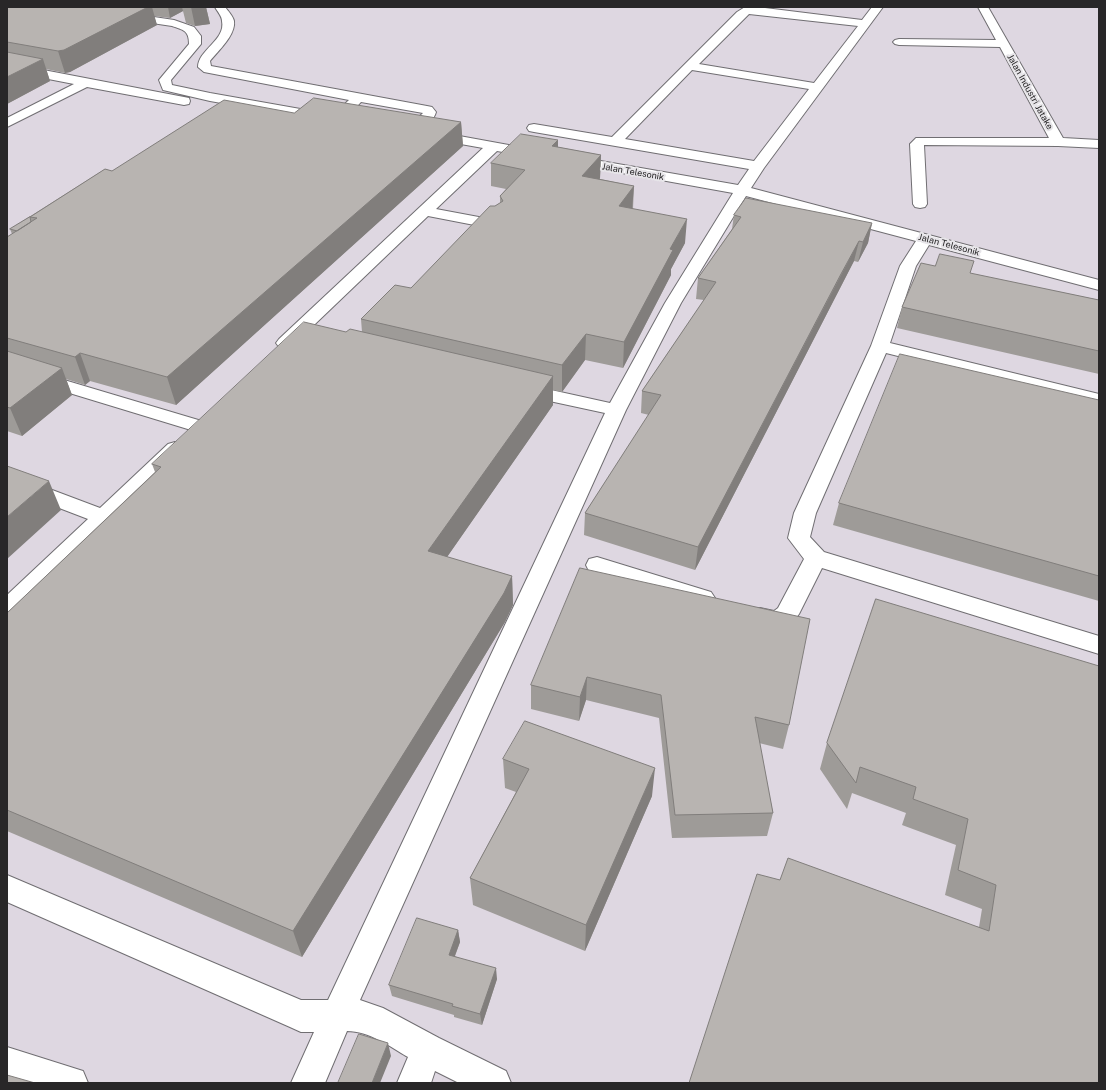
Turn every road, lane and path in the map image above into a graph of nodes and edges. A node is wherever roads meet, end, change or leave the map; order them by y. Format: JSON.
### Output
{"nodes":[{"id":1,"x":65,"y":7,"type":"edge"},
{"id":2,"x":220,"y":7,"type":"edge"},
{"id":3,"x":983,"y":7,"type":"edge"},
{"id":4,"x":750,"y":8,"type":"edge"},
{"id":5,"x":873,"y":8,"type":"edge"},
{"id":6,"x":113,"y":9,"type":"edge"},
{"id":7,"x":865,"y":24,"type":"junction"},
{"id":8,"x":899,"y":42,"type":"dead end"},
{"id":9,"x":1003,"y":44,"type":"junction"},
{"id":10,"x":689,"y":66,"type":"junction"},
{"id":11,"x":7,"y":67,"type":"edge"},
{"id":12,"x":84,"y":83,"type":"junction"},
{"id":13,"x":818,"y":87,"type":"junction"},
{"id":14,"x":358,"y":98,"type":"junction"},
{"id":15,"x":231,"y":108,"type":"junction"},
{"id":16,"x":336,"y":119,"type":"junction"},
{"id":17,"x":424,"y":119,"type":"edge"},
{"id":18,"x":351,"y":122,"type":"edge"},
{"id":19,"x":7,"y":123,"type":"edge"},
{"id":20,"x":534,"y":128,"type":"dead end"},
{"id":21,"x":419,"y":133,"type":"edge"},
{"id":22,"x":616,"y":141,"type":"junction"},
{"id":23,"x":1058,"y":142,"type":"junction"},
{"id":24,"x":1099,"y":144,"type":"edge"},
{"id":25,"x":494,"y":146,"type":"junction"},
{"id":26,"x":758,"y":166,"type":"junction"},
{"id":27,"x":742,"y":190,"type":"junction"},
{"id":28,"x":920,"y":204,"type":"dead end"},
{"id":29,"x":425,"y":210,"type":"junction"},
{"id":30,"x":495,"y":224,"type":"edge"},
{"id":31,"x":925,"y":239,"type":"junction"},
{"id":32,"x":1099,"y":285,"type":"edge"},
{"id":33,"x":294,"y":335,"type":"junction"},
{"id":34,"x":316,"y":340,"type":"edge"},
{"id":35,"x":880,"y":346,"type":"junction"},
{"id":36,"x":271,"y":356,"type":"edge"},
{"id":37,"x":7,"y":368,"type":"edge"},
{"id":38,"x":506,"y":386,"type":"edge"},
{"id":39,"x":1099,"y":400,"type":"edge"},
{"id":40,"x":616,"y":410,"type":"junction"},
{"id":41,"x":7,"y":480,"type":"edge"},
{"id":42,"x":103,"y":517,"type":"junction"},
{"id":43,"x":816,"y":558,"type":"junction"},
{"id":44,"x":597,"y":565,"type":"dead end"},
{"id":45,"x":7,"y":609,"type":"edge"},
{"id":46,"x":1099,"y":645,"type":"edge"},
{"id":47,"x":7,"y":888,"type":"edge"},
{"id":48,"x":337,"y":1016,"type":"junction"},
{"id":49,"x":427,"y":1050,"type":"junction"},
{"id":50,"x":7,"y":1063,"type":"edge"},
{"id":51,"x":71,"y":1083,"type":"edge"},
{"id":52,"x":308,"y":1083,"type":"edge"},
{"id":53,"x":414,"y":1083,"type":"edge"},
{"id":54,"x":494,"y":1083,"type":"edge"}],
"edges":[{"from":1,"to":6,"type":"street"},
{"from":2,"to":14,"type":"street"},
{"from":3,"to":9,"type":"street","name":"Jalan Industri Jatake"},
{"from":4,"to":7,"type":"street"},
{"from":4,"to":10,"type":"street"},
{"from":5,"to":7,"type":"street"},
{"from":6,"to":15,"type":"street"},
{"from":7,"to":13,"type":"street"},
{"from":8,"to":9,"type":"street"},
{"from":9,"to":23,"type":"street","name":"Jalan Industri Jatake"},
{"from":10,"to":13,"type":"street"},
{"from":10,"to":22,"type":"street"},
{"from":11,"to":12,"type":"street"},
{"from":12,"to":15,"type":"street"},
{"from":12,"to":19,"type":"street"},
{"from":13,"to":26,"type":"street"},
{"from":14,"to":16,"type":"street"},
{"from":14,"to":17,"type":"street"},
{"from":15,"to":16,"type":"street"},
{"from":16,"to":18,"type":"street"},
{"from":20,"to":22,"type":"street"},
{"from":21,"to":25,"type":"street","name":"Jalan Telesonik"},
{"from":22,"to":26,"type":"street"},
{"from":23,"to":24,"type":"street","name":"Jalan Industri Jatake"},
{"from":23,"to":28,"type":"street"},
{"from":25,"to":27,"type":"street","name":"Jalan Telesonik"},
{"from":25,"to":29,"type":"street"},
{"from":26,"to":27,"type":"street"},
{"from":27,"to":31,"type":"street","name":"Jalan Telesonik"},
{"from":27,"to":40,"type":"street"},
{"from":29,"to":30,"type":"street"},
{"from":29,"to":33,"type":"street"},
{"from":31,"to":32,"type":"street","name":"Jalan Telesonik"},
{"from":31,"to":35,"type":"street"},
{"from":33,"to":34,"type":"street"},
{"from":33,"to":36,"type":"street"},
{"from":35,"to":39,"type":"street"},
{"from":35,"to":43,"type":"street"},
{"from":37,"to":42,"type":"street"},
{"from":38,"to":40,"type":"street"},
{"from":40,"to":48,"type":"street"},
{"from":41,"to":42,"type":"street"},
{"from":42,"to":45,"type":"street"},
{"from":43,"to":44,"type":"street"},
{"from":43,"to":46,"type":"street"},
{"from":47,"to":48,"type":"street"},
{"from":48,"to":49,"type":"street"},
{"from":48,"to":52,"type":"street"},
{"from":49,"to":53,"type":"street"},
{"from":49,"to":54,"type":"street"},
{"from":50,"to":51,"type":"street"}]}
